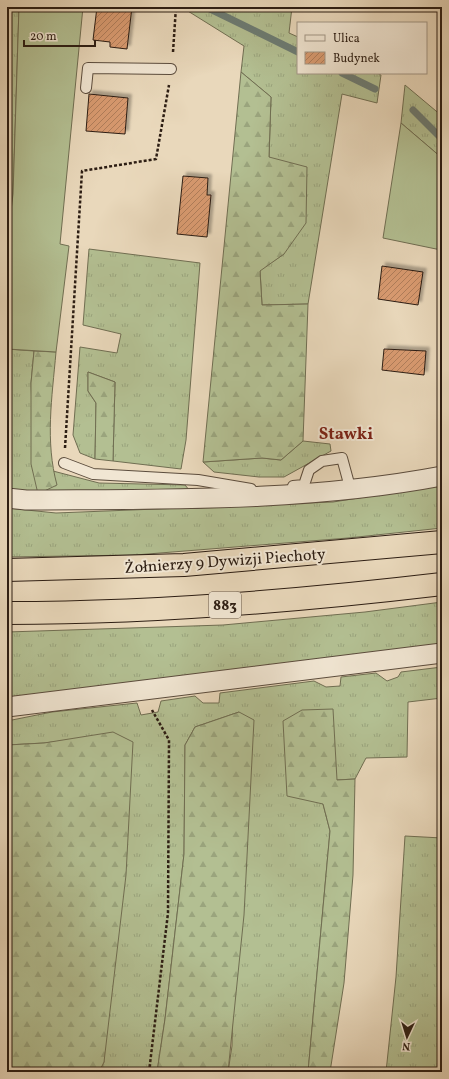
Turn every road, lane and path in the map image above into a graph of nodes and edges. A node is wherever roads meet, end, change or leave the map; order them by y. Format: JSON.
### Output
{"nodes":[{"id":1,"x":176,"y":7,"type":"edge"},
{"id":2,"x":171,"y":69,"type":"junction"},
{"id":3,"x":86,"y":88,"type":"dead end"},
{"id":4,"x":64,"y":463,"type":"joint"},
{"id":5,"x":442,"y":476,"type":"edge"},
{"id":6,"x":351,"y":491,"type":"junction"},
{"id":7,"x":7,"y":498,"type":"edge"},
{"id":8,"x":442,"y":542,"type":"edge"},
{"id":9,"x":7,"y":570,"type":"edge"},
{"id":10,"x":442,"y":584,"type":"edge"},
{"id":11,"x":7,"y":613,"type":"edge"},
{"id":12,"x":442,"y":653,"type":"edge"},
{"id":13,"x":147,"y":691,"type":"junction"},
{"id":14,"x":7,"y":707,"type":"edge"},
{"id":15,"x":149,"y":1072,"type":"edge"}],
"edges":[{"from":1,"to":2,"type":"path"},
{"from":2,"to":3,"type":"lane"},
{"from":2,"to":4,"type":"path"},
{"from":4,"to":6,"type":"lane"},
{"from":5,"to":6,"type":"street"},
{"from":6,"to":7,"type":"street"},
{"from":8,"to":9,"type":"highway","name":"Żołnierzy 9 Dywizji Piechoty"},
{"from":10,"to":11,"type":"highway","number":"883"},
{"from":12,"to":13,"type":"street"},
{"from":13,"to":14,"type":"street"},
{"from":13,"to":15,"type":"path"}]}
